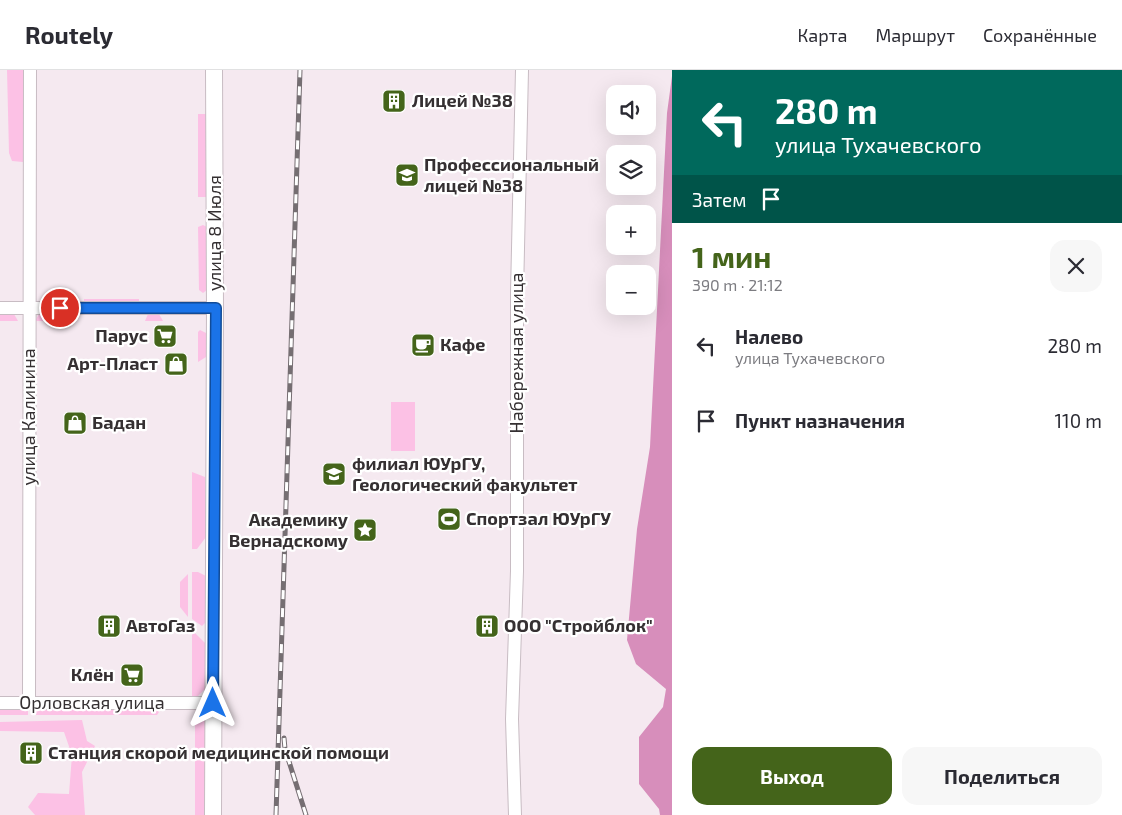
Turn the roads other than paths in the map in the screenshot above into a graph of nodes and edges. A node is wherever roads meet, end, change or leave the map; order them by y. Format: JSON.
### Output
{"nodes":[{"id":1,"x":30,"y":70,"type":"edge"},
{"id":2,"x":214,"y":70,"type":"edge"},
{"id":3,"x":522,"y":70,"type":"edge"},
{"id":4,"x":0,"y":308,"type":"edge"},
{"id":5,"x":30,"y":308,"type":"junction"},
{"id":6,"x":216,"y":308,"type":"junction"},
{"id":7,"x":0,"y":703,"type":"edge"},
{"id":8,"x":29,"y":703,"type":"junction"},
{"id":9,"x":213,"y":703,"type":"junction"},
{"id":10,"x":212,"y":815,"type":"edge"},
{"id":11,"x":515,"y":815,"type":"edge"}],
"edges":[{"from":1,"to":5,"type":"street","name":"улица Калинина"},
{"from":2,"to":6,"type":"main road","name":"улица 8 Июля"},
{"from":3,"to":11,"type":"street","name":"Набережная улица"},
{"from":4,"to":5,"type":"street"},
{"from":5,"to":6,"type":"street"},
{"from":5,"to":8,"type":"street","name":"улица Калинина"},
{"from":6,"to":9,"type":"main road","name":"улица 8 Июля"},
{"from":7,"to":8,"type":"street","name":"Орловская улица"},
{"from":8,"to":9,"type":"street","name":"Орловская улица"},
{"from":9,"to":10,"type":"main road","name":"улица 8 Июля"}]}
